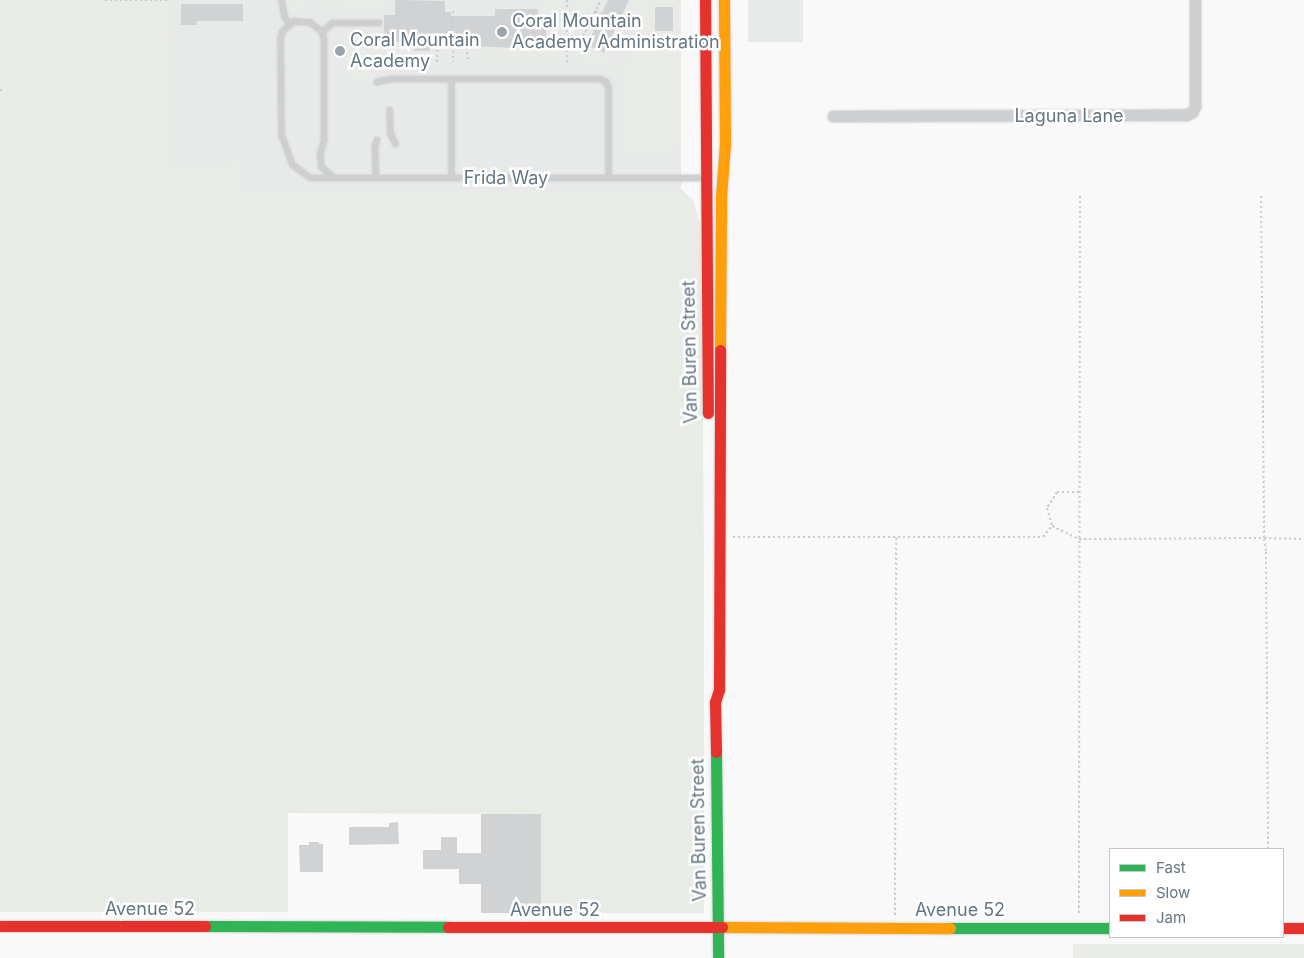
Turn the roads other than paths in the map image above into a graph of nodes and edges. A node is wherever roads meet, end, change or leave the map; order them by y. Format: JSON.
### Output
{"nodes":[{"id":1,"x":282,"y":0,"type":"edge"},
{"id":2,"x":705,"y":0,"type":"edge"},
{"id":3,"x":724,"y":0,"type":"edge"},
{"id":4,"x":1196,"y":0,"type":"edge"},
{"id":5,"x":380,"y":22,"type":"dead end"},
{"id":6,"x":290,"y":25,"type":"junction"},
{"id":7,"x":322,"y":32,"type":"junction"},
{"id":8,"x":452,"y":79,"type":"junction"},
{"id":9,"x":377,"y":82,"type":"dead end"},
{"id":10,"x":390,"y":110,"type":"dead end"},
{"id":11,"x":833,"y":116,"type":"dead end"},
{"id":12,"x":377,"y":140,"type":"dead end"},
{"id":13,"x":396,"y":144,"type":"dead end"},
{"id":14,"x":334,"y":178,"type":"junction"},
{"id":15,"x":376,"y":178,"type":"junction"},
{"id":16,"x":452,"y":178,"type":"junction"},
{"id":17,"x":609,"y":178,"type":"junction"},
{"id":18,"x":701,"y":178,"type":"junction"},
{"id":19,"x":722,"y":178,"type":"junction"},
{"id":20,"x":715,"y":702,"type":"junction"},
{"id":21,"x":0,"y":926,"type":"edge"},
{"id":22,"x":718,"y":928,"type":"junction"},
{"id":23,"x":1109,"y":928,"type":"edge"},
{"id":24,"x":1284,"y":928,"type":"edge"},
{"id":25,"x":1304,"y":928,"type":"edge"},
{"id":26,"x":718,"y":958,"type":"edge"}],
"edges":[{"from":1,"to":6,"type":"lane"},
{"from":2,"to":18,"type":"street","name":"Van Buren Street"},
{"from":3,"to":19,"type":"street","name":"Van Buren Street"},
{"from":4,"to":11,"type":"street","name":"Laguna Lane"},
{"from":5,"to":7,"type":"lane"},
{"from":6,"to":7,"type":"lane"},
{"from":6,"to":14,"type":"lane","name":"Frida Way"},
{"from":7,"to":14,"type":"lane"},
{"from":8,"to":9,"type":"lane"},
{"from":8,"to":16,"type":"lane"},
{"from":8,"to":17,"type":"lane"},
{"from":10,"to":13,"type":"lane"},
{"from":12,"to":15,"type":"lane"},
{"from":14,"to":15,"type":"lane","name":"Frida Way"},
{"from":15,"to":16,"type":"lane","name":"Frida Way"},
{"from":16,"to":17,"type":"lane","name":"Frida Way"},
{"from":17,"to":18,"type":"lane","name":"Frida Way"},
{"from":18,"to":19,"type":"lane","name":"Frida Way"},
{"from":18,"to":20,"type":"street","name":"Van Buren Street"},
{"from":19,"to":20,"type":"street","name":"Van Buren Street"},
{"from":20,"to":22,"type":"street","name":"Van Buren Street"},
{"from":21,"to":22,"type":"street","name":"Avenue 52"},
{"from":22,"to":23,"type":"street","name":"Avenue 52"},
{"from":22,"to":26,"type":"street","name":"Van Buren Street"},
{"from":24,"to":25,"type":"street"}]}
